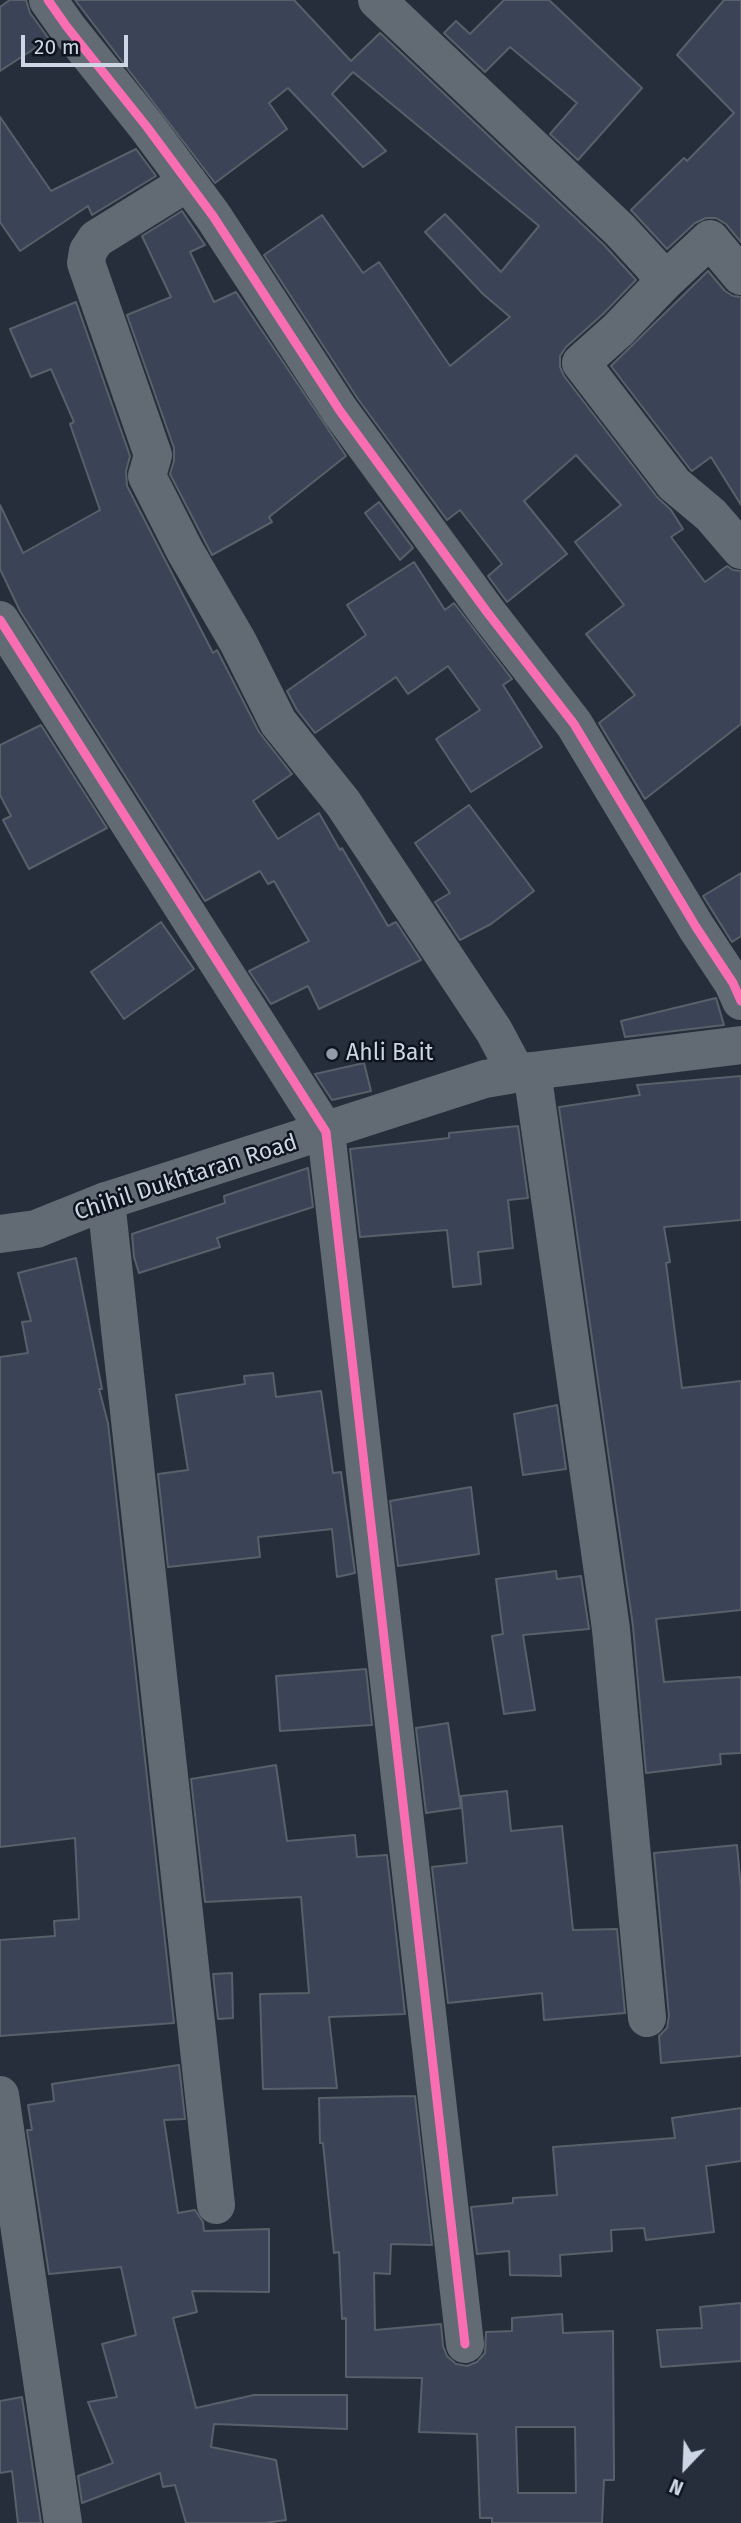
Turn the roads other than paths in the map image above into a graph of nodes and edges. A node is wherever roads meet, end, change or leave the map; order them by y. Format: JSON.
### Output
{"nodes":[{"id":1,"x":48,"y":0,"type":"edge"},
{"id":2,"x":377,"y":0,"type":"edge"},
{"id":3,"x":188,"y":182,"type":"junction"},
{"id":4,"x":741,"y":276,"type":"edge"},
{"id":5,"x":664,"y":282,"type":"junction"},
{"id":6,"x":741,"y":550,"type":"edge"},
{"id":7,"x":0,"y":620,"type":"edge"},
{"id":8,"x":741,"y":1001,"type":"edge"},
{"id":9,"x":741,"y":1045,"type":"edge"},
{"id":10,"x":524,"y":1072,"type":"junction"},
{"id":11,"x":326,"y":1132,"type":"junction"},
{"id":12,"x":106,"y":1201,"type":"junction"},
{"id":13,"x":0,"y":1234,"type":"edge"},
{"id":14,"x":648,"y":2018,"type":"dead end"},
{"id":15,"x":0,"y":2095,"type":"edge"},
{"id":16,"x":216,"y":2205,"type":"dead end"},
{"id":17,"x":465,"y":2344,"type":"dead end"},
{"id":18,"x":63,"y":2523,"type":"edge"}],
"edges":[{"from":1,"to":3,"type":"street"},
{"from":2,"to":5,"type":"street"},
{"from":3,"to":8,"type":"street"},
{"from":3,"to":10,"type":"street"},
{"from":4,"to":5,"type":"street"},
{"from":5,"to":6,"type":"street"},
{"from":7,"to":11,"type":"street"},
{"from":9,"to":10,"type":"street","name":"Chihil Dukhtaran Road"},
{"from":10,"to":11,"type":"street","name":"Chihil Dukhtaran Road"},
{"from":10,"to":14,"type":"street"},
{"from":11,"to":12,"type":"street","name":"Chihil Dukhtaran Road"},
{"from":11,"to":17,"type":"street"},
{"from":12,"to":13,"type":"street","name":"Chihil Dukhtaran Road"},
{"from":12,"to":16,"type":"street"},
{"from":15,"to":18,"type":"street"}]}
